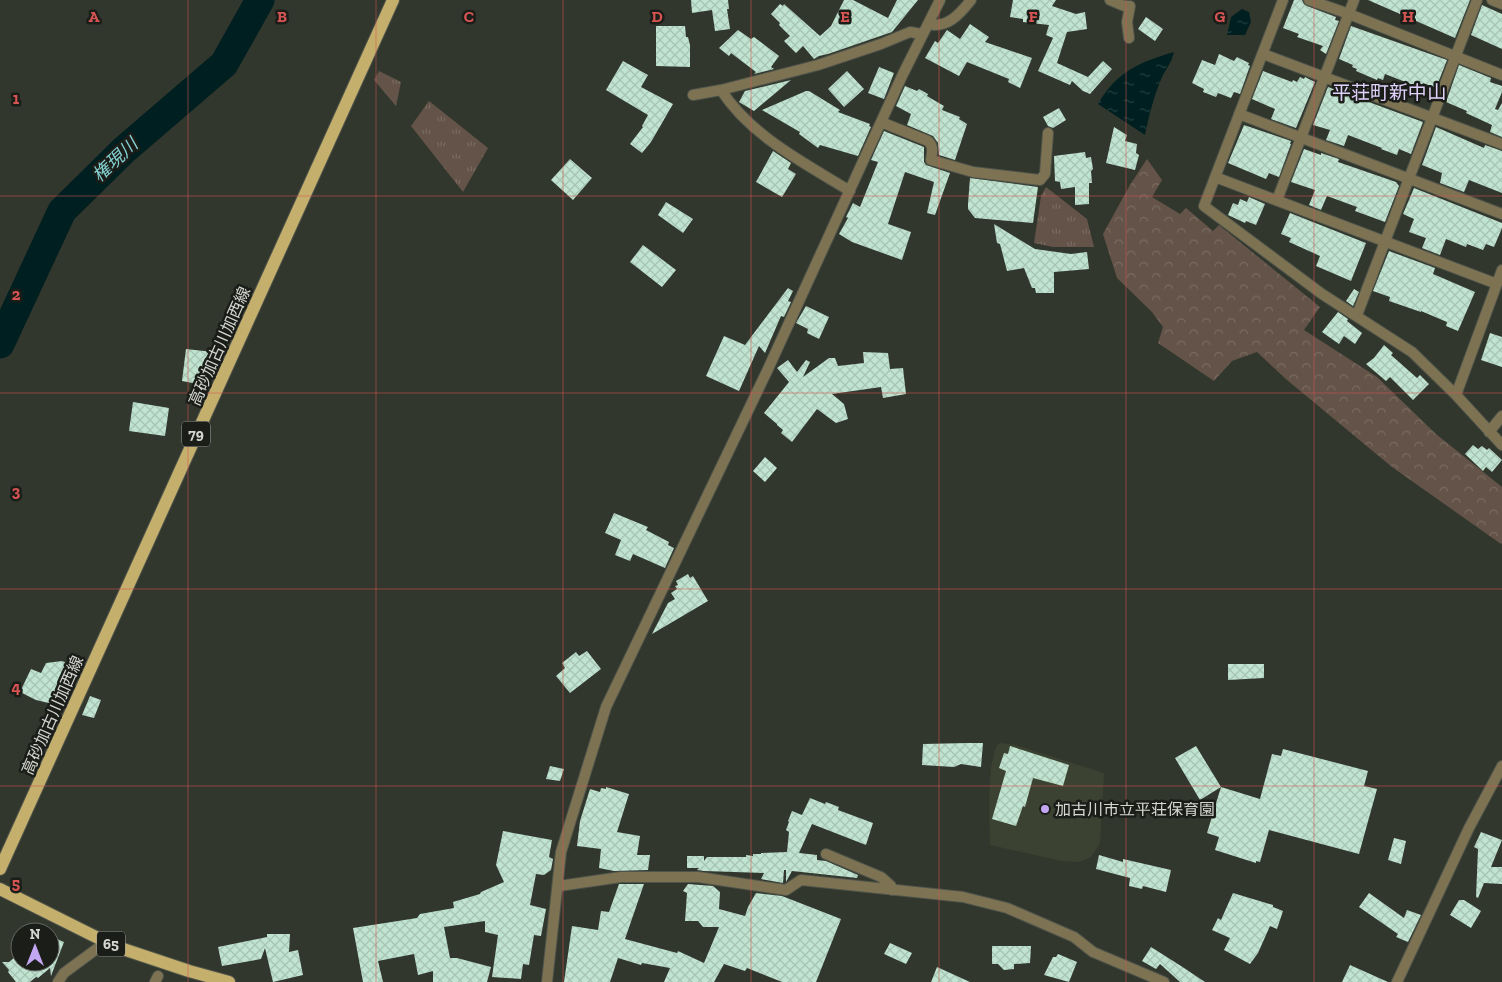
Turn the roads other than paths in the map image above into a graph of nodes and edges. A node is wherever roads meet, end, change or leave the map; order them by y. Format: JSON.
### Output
{"nodes":[{"id":1,"x":393,"y":0,"type":"edge"},
{"id":2,"x":940,"y":0,"type":"edge"},
{"id":3,"x":971,"y":0,"type":"edge"},
{"id":4,"x":1110,"y":0,"type":"edge"},
{"id":5,"x":1283,"y":0,"type":"edge"},
{"id":6,"x":1308,"y":0,"type":"edge"},
{"id":7,"x":1354,"y":0,"type":"edge"},
{"id":8,"x":1477,"y":0,"type":"edge"},
{"id":9,"x":1492,"y":0,"type":"edge"},
{"id":10,"x":1502,"y":4,"type":"edge"},
{"id":11,"x":1349,"y":14,"type":"junction"},
{"id":12,"x":928,"y":24,"type":"junction"},
{"id":13,"x":922,"y":34,"type":"junction"},
{"id":14,"x":1129,"y":38,"type":"dead end"},
{"id":15,"x":1263,"y":54,"type":"junction"},
{"id":16,"x":1456,"y":57,"type":"junction"},
{"id":17,"x":1502,"y":75,"type":"edge"},
{"id":18,"x":1323,"y":76,"type":"junction"},
{"id":19,"x":721,"y":90,"type":"junction"},
{"id":20,"x":693,"y":95,"type":"dead end"},
{"id":21,"x":1239,"y":114,"type":"junction"},
{"id":22,"x":1432,"y":117,"type":"junction"},
{"id":23,"x":881,"y":122,"type":"junction"},
{"id":24,"x":1048,"y":133,"type":"dead end"},
{"id":25,"x":1300,"y":138,"type":"junction"},
{"id":26,"x":1502,"y":144,"type":"edge"},
{"id":27,"x":1215,"y":177,"type":"junction"},
{"id":28,"x":1408,"y":179,"type":"junction"},
{"id":29,"x":850,"y":191,"type":"junction"},
{"id":30,"x":1277,"y":200,"type":"junction"},
{"id":31,"x":1502,"y":214,"type":"edge"},
{"id":32,"x":1385,"y":242,"type":"junction"},
{"id":33,"x":1502,"y":270,"type":"edge"},
{"id":34,"x":1497,"y":284,"type":"junction"},
{"id":35,"x":1357,"y":316,"type":"junction"},
{"id":36,"x":1456,"y":395,"type":"junction"},
{"id":37,"x":1502,"y":416,"type":"edge"},
{"id":38,"x":1489,"y":432,"type":"junction"},
{"id":39,"x":1502,"y":445,"type":"edge"},
{"id":40,"x":1502,"y":766,"type":"edge"},
{"id":41,"x":826,"y":854,"type":"dead end"},
{"id":42,"x":0,"y":869,"type":"edge"},
{"id":43,"x":559,"y":886,"type":"junction"},
{"id":44,"x":0,"y":889,"type":"edge"},
{"id":45,"x":892,"y":890,"type":"junction"},
{"id":46,"x":106,"y":942,"type":"junction"},
{"id":47,"x":58,"y":982,"type":"edge"},
{"id":48,"x":229,"y":982,"type":"edge"},
{"id":49,"x":547,"y":982,"type":"edge"},
{"id":50,"x":1164,"y":982,"type":"edge"},
{"id":51,"x":1397,"y":982,"type":"edge"}],
"edges":[{"from":1,"to":42,"type":"main road","name":"高砂加古川加西線","number":"79"},
{"from":2,"to":12,"type":"street"},
{"from":3,"to":12,"type":"street"},
{"from":4,"to":14,"type":"street"},
{"from":5,"to":15,"type":"street"},
{"from":6,"to":11,"type":"street"},
{"from":7,"to":11,"type":"street"},
{"from":8,"to":16,"type":"street"},
{"from":9,"to":10,"type":"street"},
{"from":11,"to":16,"type":"street"},
{"from":11,"to":18,"type":"street"},
{"from":12,"to":13,"type":"street"},
{"from":13,"to":19,"type":"street"},
{"from":13,"to":23,"type":"street"},
{"from":15,"to":18,"type":"street"},
{"from":15,"to":21,"type":"street"},
{"from":16,"to":17,"type":"street"},
{"from":16,"to":22,"type":"street"},
{"from":18,"to":22,"type":"street"},
{"from":18,"to":25,"type":"street"},
{"from":19,"to":20,"type":"street"},
{"from":19,"to":29,"type":"street"},
{"from":21,"to":25,"type":"street"},
{"from":21,"to":27,"type":"street"},
{"from":22,"to":26,"type":"street"},
{"from":22,"to":28,"type":"street"},
{"from":23,"to":24,"type":"street"},
{"from":23,"to":29,"type":"street"},
{"from":25,"to":28,"type":"street"},
{"from":25,"to":30,"type":"street"},
{"from":27,"to":30,"type":"street"},
{"from":27,"to":35,"type":"street"},
{"from":28,"to":31,"type":"street"},
{"from":28,"to":32,"type":"street"},
{"from":29,"to":43,"type":"street"},
{"from":30,"to":32,"type":"street"},
{"from":32,"to":34,"type":"street"},
{"from":32,"to":35,"type":"street"},
{"from":33,"to":34,"type":"street"},
{"from":34,"to":36,"type":"street"},
{"from":35,"to":36,"type":"street"},
{"from":36,"to":38,"type":"street"},
{"from":37,"to":38,"type":"street"},
{"from":38,"to":39,"type":"street"},
{"from":40,"to":51,"type":"street"},
{"from":41,"to":45,"type":"street"},
{"from":43,"to":45,"type":"street"},
{"from":43,"to":49,"type":"street"},
{"from":44,"to":46,"type":"main road","number":"65"},
{"from":45,"to":50,"type":"street"},
{"from":46,"to":47,"type":"street"},
{"from":46,"to":48,"type":"main road","number":"65"}]}
